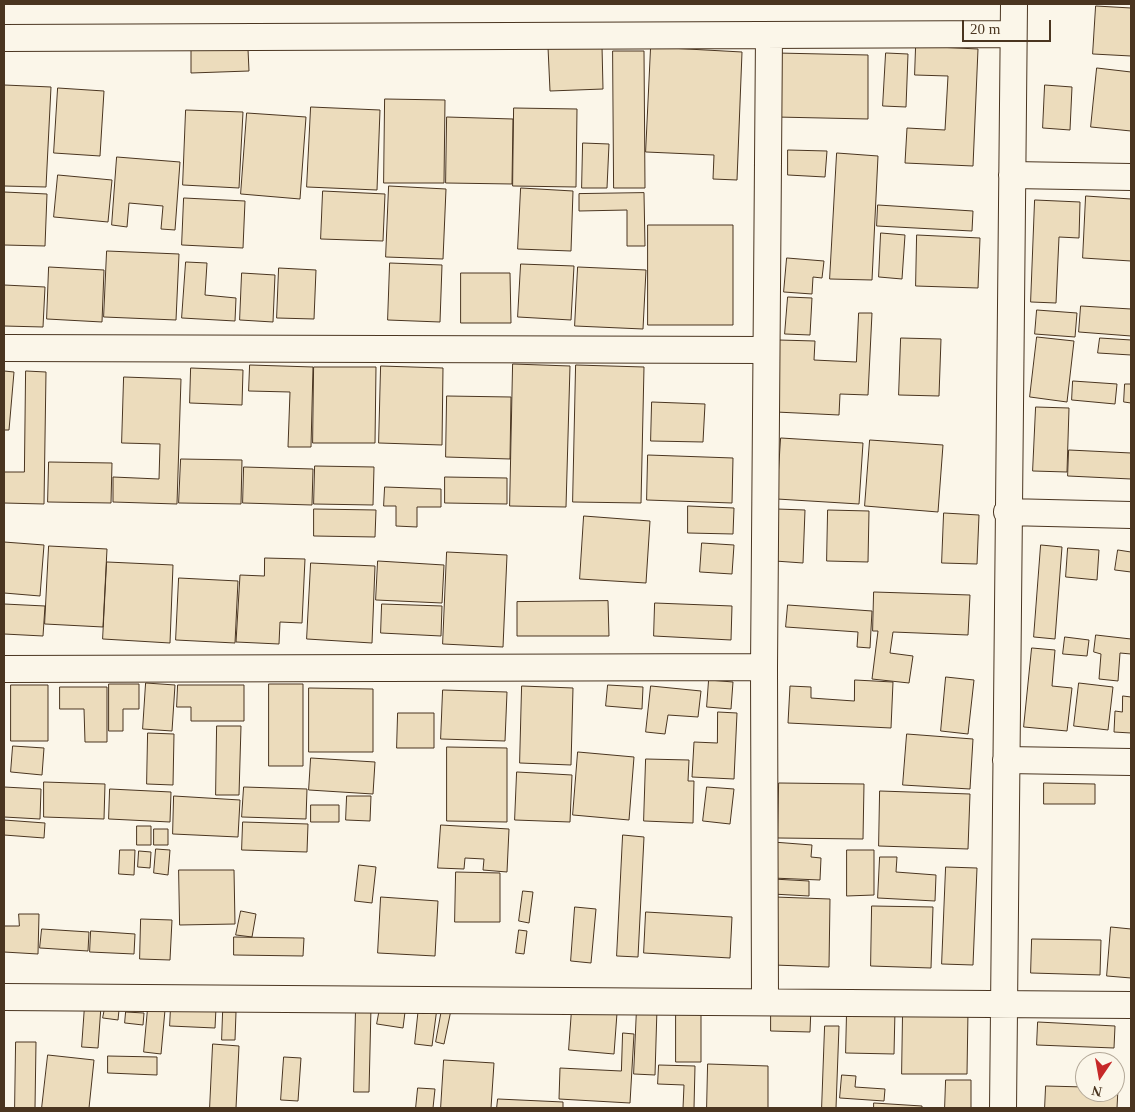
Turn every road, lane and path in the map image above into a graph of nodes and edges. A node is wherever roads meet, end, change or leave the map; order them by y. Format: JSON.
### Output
{"nodes":[{"id":1,"x":1014,"y":4,"type":"edge"},
{"id":2,"x":1013,"y":34,"type":"junction"},
{"id":3,"x":769,"y":35,"type":"junction"},
{"id":4,"x":4,"y":38,"type":"edge"},
{"id":5,"x":1012,"y":175,"type":"junction"},
{"id":6,"x":1131,"y":177,"type":"edge"},
{"id":7,"x":4,"y":348,"type":"edge"},
{"id":8,"x":766,"y":350,"type":"junction"},
{"id":9,"x":1007,"y":512,"type":"junction"},
{"id":10,"x":1131,"y":515,"type":"edge"},
{"id":11,"x":764,"y":667,"type":"junction"},
{"id":12,"x":4,"y":669,"type":"edge"},
{"id":13,"x":1006,"y":760,"type":"junction"},
{"id":14,"x":1131,"y":762,"type":"edge"},
{"id":15,"x":4,"y":997,"type":"edge"},
{"id":16,"x":765,"y":1002,"type":"junction"},
{"id":17,"x":1004,"y":1004,"type":"junction"},
{"id":18,"x":1131,"y":1005,"type":"edge"},
{"id":19,"x":1003,"y":1108,"type":"edge"}],
"edges":[{"from":1,"to":2,"type":"street"},
{"from":2,"to":3,"type":"street"},
{"from":2,"to":5,"type":"street"},
{"from":3,"to":4,"type":"street"},
{"from":3,"to":8,"type":"street"},
{"from":5,"to":6,"type":"street"},
{"from":5,"to":9,"type":"street"},
{"from":7,"to":8,"type":"street"},
{"from":8,"to":11,"type":"street"},
{"from":9,"to":10,"type":"street"},
{"from":9,"to":13,"type":"street"},
{"from":11,"to":12,"type":"street"},
{"from":11,"to":16,"type":"street"},
{"from":13,"to":14,"type":"street"},
{"from":13,"to":17,"type":"street"},
{"from":15,"to":16,"type":"street"},
{"from":16,"to":17,"type":"street"},
{"from":17,"to":18,"type":"street"},
{"from":17,"to":19,"type":"street"}]}
